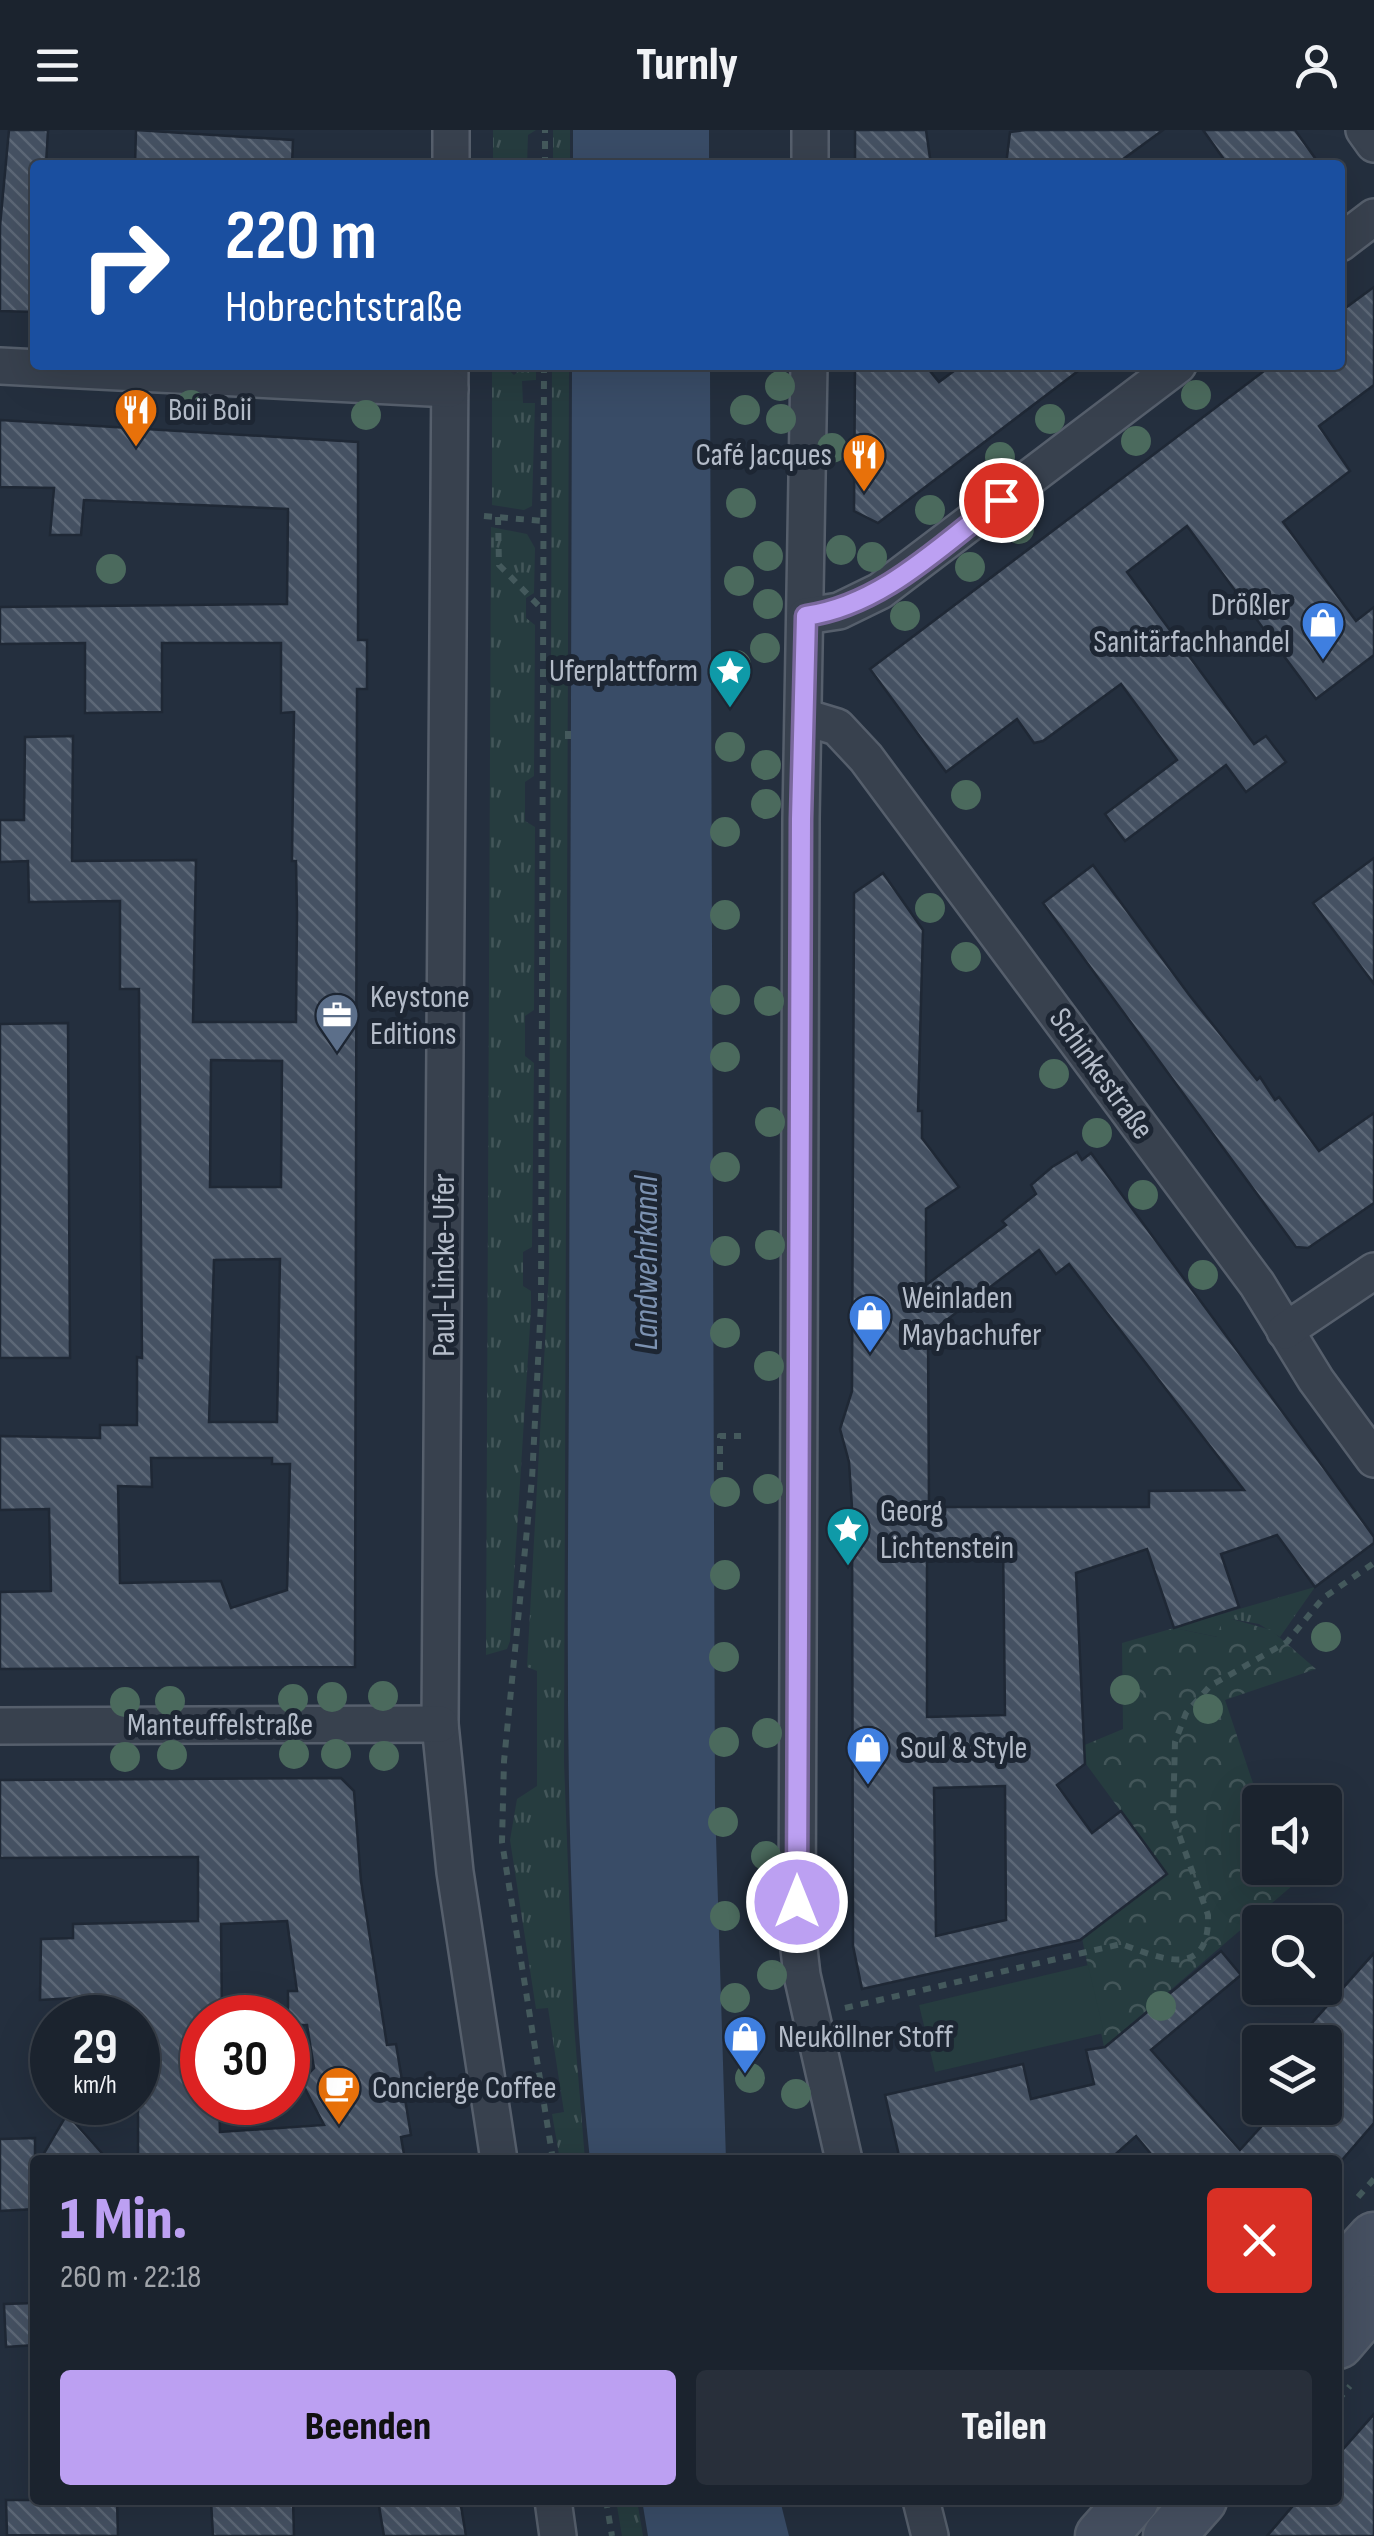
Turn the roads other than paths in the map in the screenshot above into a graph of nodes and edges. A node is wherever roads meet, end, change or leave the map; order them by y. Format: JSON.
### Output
{"nodes":[{"id":1,"x":452,"y":130,"type":"edge"},
{"id":2,"x":810,"y":130,"type":"edge"},
{"id":3,"x":1364,"y":130,"type":"edge"},
{"id":4,"x":1374,"y":144,"type":"edge"},
{"id":5,"x":451,"y":160,"type":"edge"},
{"id":6,"x":810,"y":160,"type":"edge"},
{"id":7,"x":1374,"y":217,"type":"edge"},
{"id":8,"x":1345,"y":239,"type":"edge"},
{"id":9,"x":0,"y":366,"type":"edge"},
{"id":10,"x":30,"y":367,"type":"edge"},
{"id":11,"x":164,"y":370,"type":"edge"},
{"id":12,"x":809,"y":370,"type":"edge"},
{"id":13,"x":1171,"y":370,"type":"edge"},
{"id":14,"x":450,"y":377,"type":"edge"},
{"id":15,"x":806,"y":616,"type":"junction"},
{"id":16,"x":804,"y":717,"type":"junction"},
{"id":17,"x":1374,"y":1271,"type":"edge"},
{"id":18,"x":1286,"y":1331,"type":"junction"},
{"id":19,"x":1374,"y":1458,"type":"edge"},
{"id":20,"x":440,"y":1724,"type":"junction"},
{"id":21,"x":0,"y":1726,"type":"edge"},
{"id":22,"x":498,"y":2155,"type":"edge"},
{"id":23,"x":843,"y":2155,"type":"edge"},
{"id":24,"x":1374,"y":2238,"type":"edge"},
{"id":25,"x":1342,"y":2274,"type":"edge"},
{"id":26,"x":1374,"y":2301,"type":"edge"},
{"id":27,"x":1342,"y":2338,"type":"edge"},
{"id":28,"x":554,"y":2505,"type":"edge"},
{"id":29,"x":923,"y":2505,"type":"edge"},
{"id":30,"x":1129,"y":2505,"type":"edge"},
{"id":31,"x":1196,"y":2505,"type":"edge"},
{"id":32,"x":558,"y":2536,"type":"edge"},
{"id":33,"x":930,"y":2536,"type":"edge"},
{"id":34,"x":1101,"y":2536,"type":"edge"},
{"id":35,"x":1169,"y":2536,"type":"edge"}],
"edges":[{"from":1,"to":5,"type":"street"},
{"from":2,"to":6,"type":"street"},
{"from":3,"to":4,"type":"street"},
{"from":7,"to":8,"type":"street"},
{"from":9,"to":10,"type":"street"},
{"from":11,"to":14,"type":"street"},
{"from":12,"to":15,"type":"street"},
{"from":13,"to":15,"type":"street"},
{"from":14,"to":20,"type":"street","name":"Paul-Lincke-Ufer"},
{"from":15,"to":16,"type":"street"},
{"from":16,"to":18,"type":"street","name":"Schinkestraße"},
{"from":16,"to":23,"type":"street"},
{"from":17,"to":18,"type":"street"},
{"from":18,"to":19,"type":"street","name":"Schinkestraße"},
{"from":20,"to":21,"type":"street","name":"Manteuffelstraße"},
{"from":20,"to":22,"type":"street","name":"Paul-Lincke-Ufer"},
{"from":24,"to":25,"type":"main road"},
{"from":26,"to":27,"type":"main road"},
{"from":28,"to":32,"type":"street"},
{"from":29,"to":33,"type":"street"},
{"from":30,"to":34,"type":"main road"},
{"from":31,"to":35,"type":"main road"}]}
